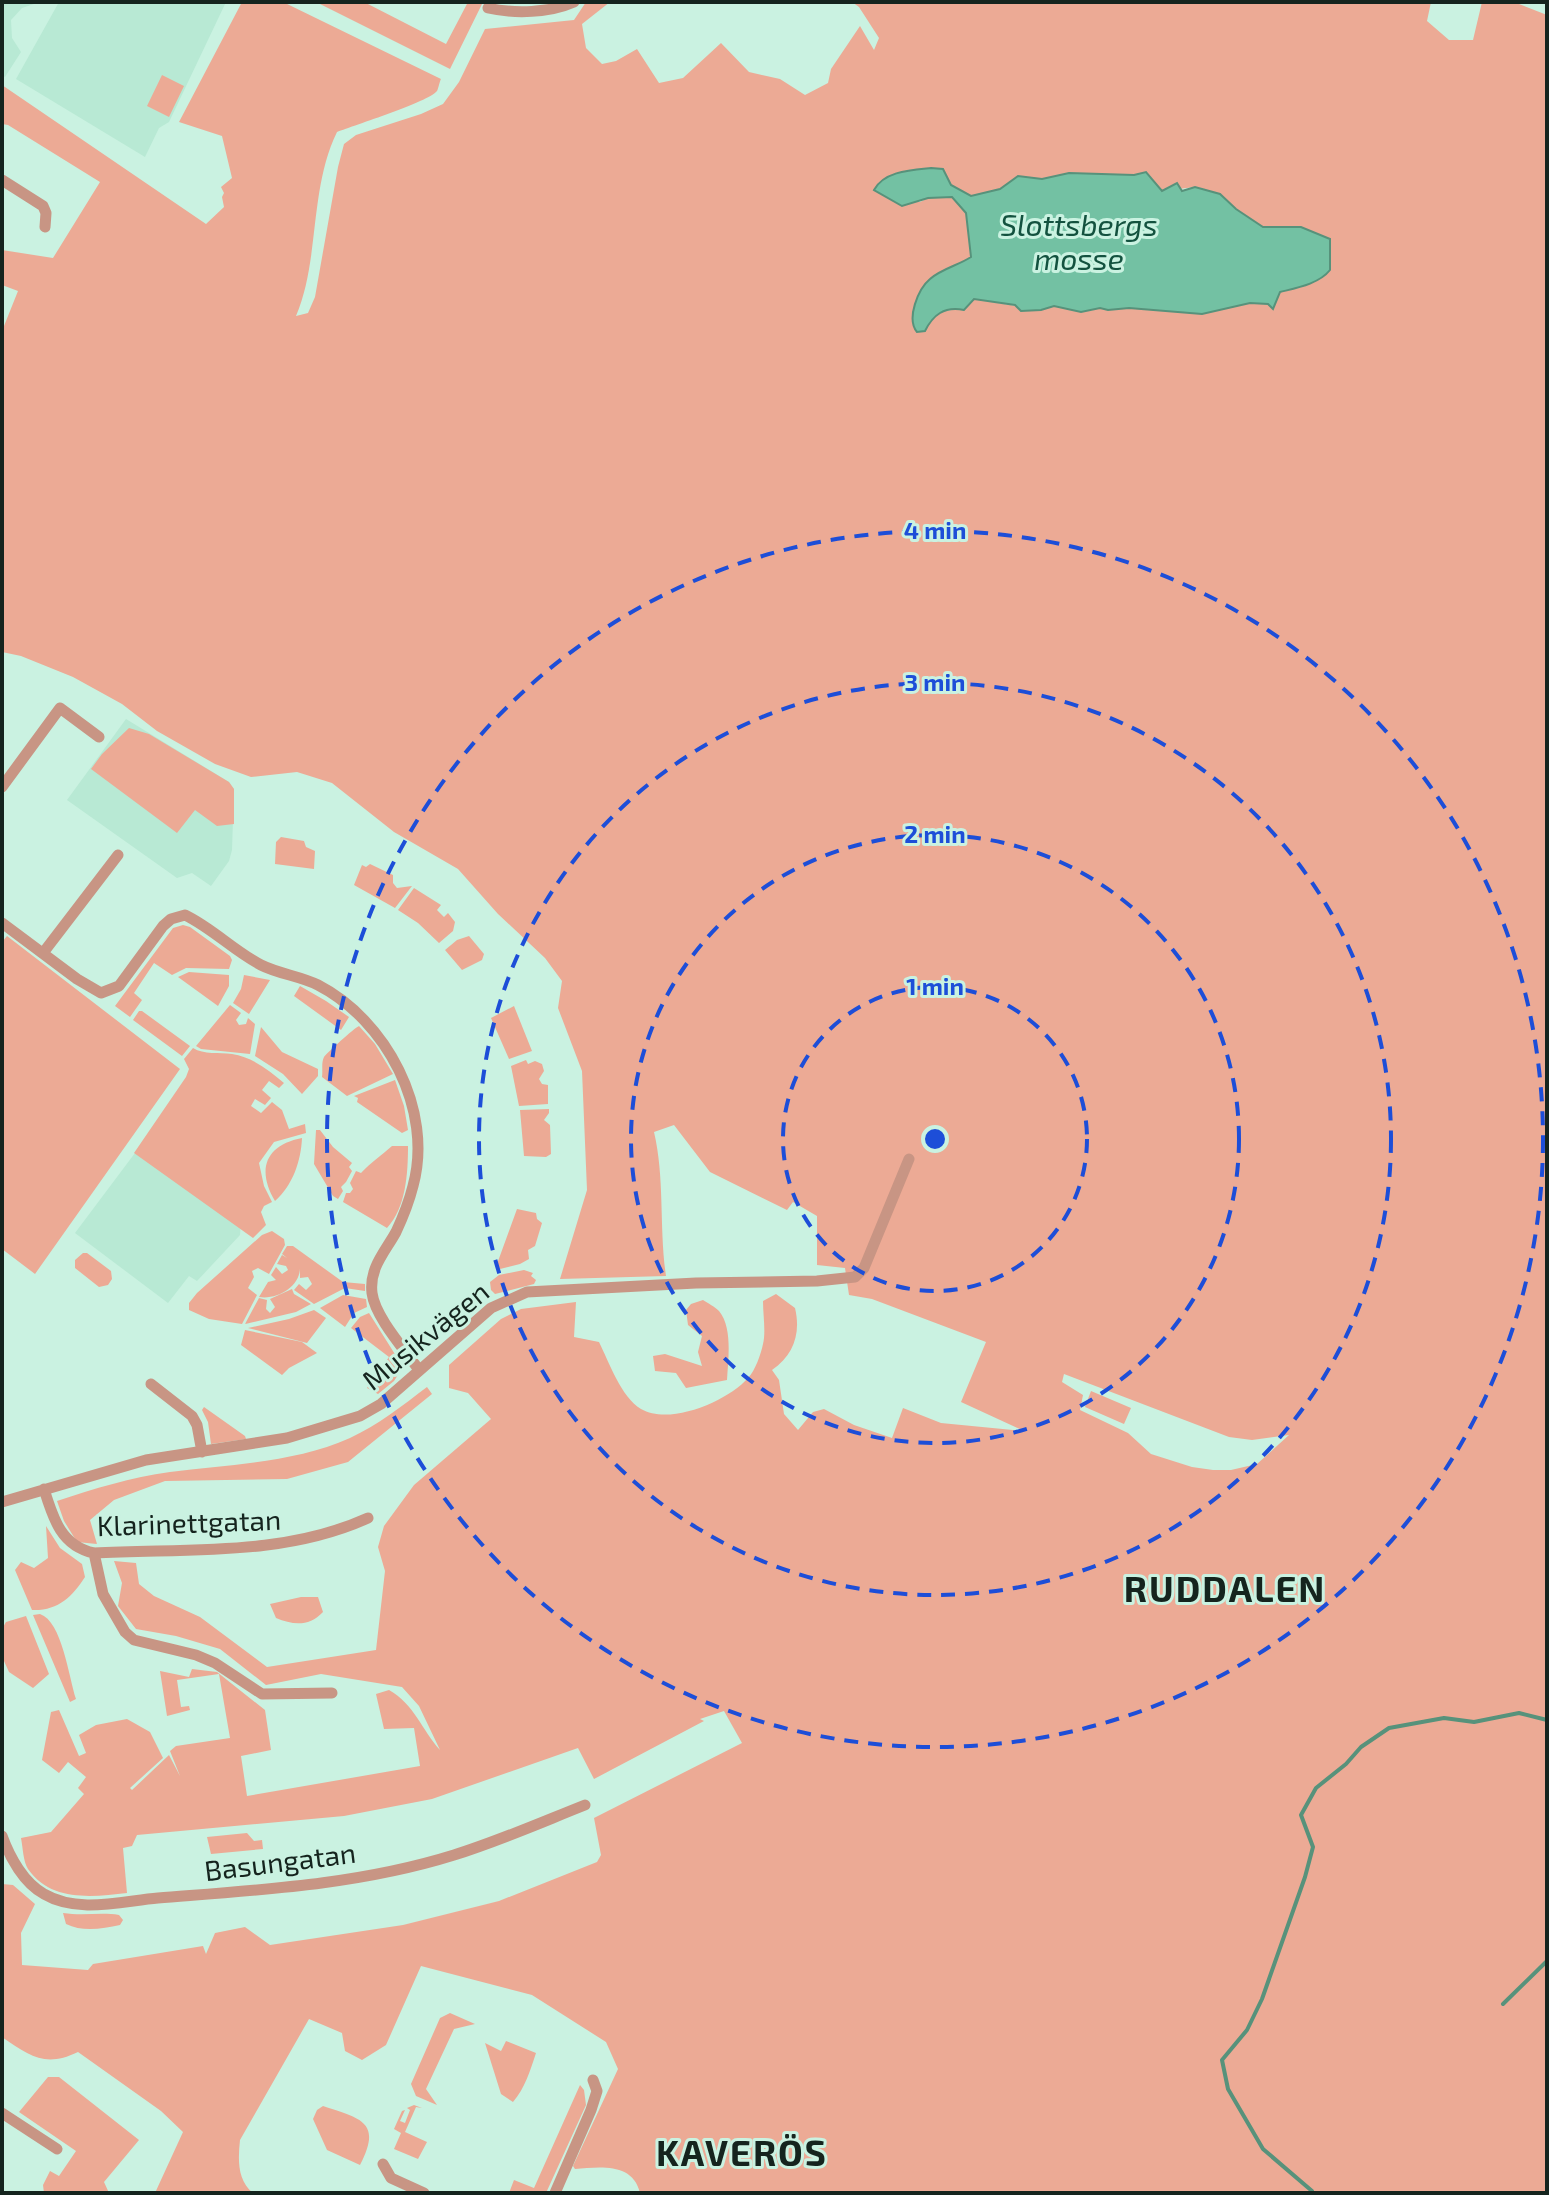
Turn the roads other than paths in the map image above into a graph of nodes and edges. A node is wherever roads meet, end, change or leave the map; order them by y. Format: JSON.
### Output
{"nodes":[{"id":1,"x":574,"y":2,"type":"edge"},
{"id":2,"x":488,"y":8,"type":"dead end"},
{"id":3,"x":2,"y":180,"type":"edge"},
{"id":4,"x":45,"y":227,"type":"dead end"},
{"id":5,"x":99,"y":737,"type":"dead end"},
{"id":6,"x":2,"y":787,"type":"edge"},
{"id":7,"x":118,"y":855,"type":"dead end"},
{"id":8,"x":2,"y":923,"type":"edge"},
{"id":9,"x":43,"y":953,"type":"junction"},
{"id":10,"x":909,"y":1159,"type":"dead end"},
{"id":11,"x":419,"y":1370,"type":"junction"},
{"id":12,"x":151,"y":1384,"type":"dead end"},
{"id":13,"x":202,"y":1452,"type":"junction"},
{"id":14,"x":44,"y":1489,"type":"junction"},
{"id":15,"x":2,"y":1502,"type":"edge"},
{"id":16,"x":368,"y":1518,"type":"dead end"},
{"id":17,"x":94,"y":1553,"type":"junction"},
{"id":18,"x":332,"y":1693,"type":"dead end"},
{"id":19,"x":585,"y":1805,"type":"dead end"},
{"id":20,"x":2,"y":1836,"type":"edge"},
{"id":21,"x":593,"y":2080,"type":"dead end"},
{"id":22,"x":2,"y":2113,"type":"edge"},
{"id":23,"x":57,"y":2149,"type":"dead end"},
{"id":24,"x":383,"y":2164,"type":"dead end"},
{"id":25,"x":424,"y":2193,"type":"edge"},
{"id":26,"x":555,"y":2193,"type":"edge"}],
"edges":[{"from":1,"to":2,"type":"street"},
{"from":3,"to":4,"type":"street"},
{"from":5,"to":6,"type":"street"},
{"from":7,"to":9,"type":"street"},
{"from":8,"to":9,"type":"street"},
{"from":9,"to":11,"type":"street"},
{"from":10,"to":11,"type":"street","name":"Musikvägen"},
{"from":11,"to":13,"type":"street","name":"Musikvägen"},
{"from":12,"to":13,"type":"street"},
{"from":13,"to":14,"type":"street","name":"Musikvägen"},
{"from":14,"to":15,"type":"street","name":"Musikvägen"},
{"from":14,"to":17,"type":"street","name":"Klarinettgatan"},
{"from":16,"to":17,"type":"street","name":"Klarinettgatan"},
{"from":17,"to":18,"type":"street"},
{"from":19,"to":20,"type":"street","name":"Basungatan"},
{"from":21,"to":26,"type":"street"},
{"from":22,"to":23,"type":"street"},
{"from":24,"to":25,"type":"street"}]}
